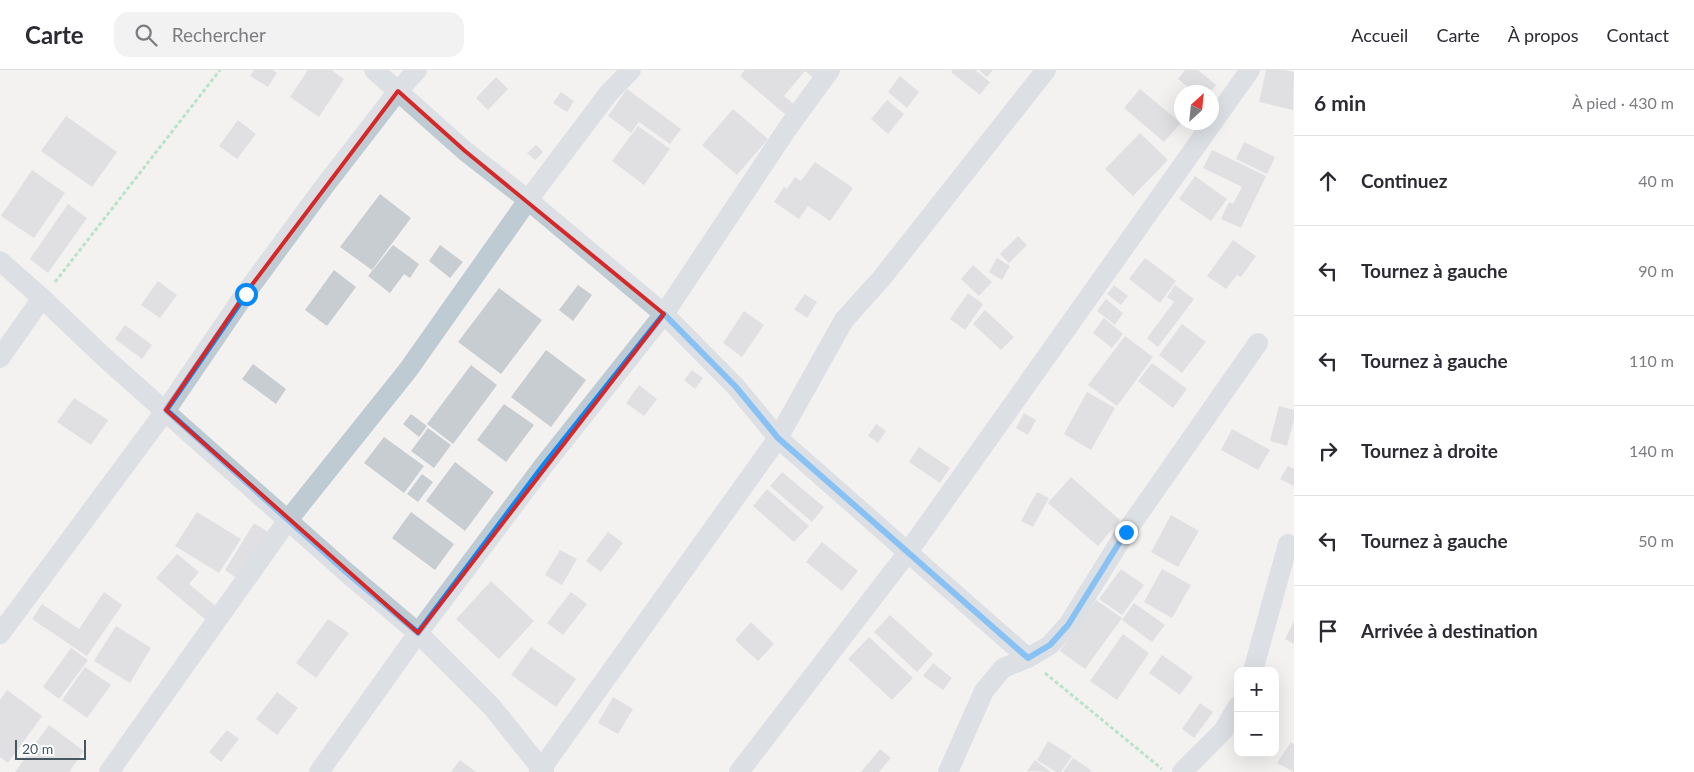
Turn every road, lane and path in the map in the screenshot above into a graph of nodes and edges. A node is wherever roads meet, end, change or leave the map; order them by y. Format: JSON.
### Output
{"nodes":[{"id":1,"x":220,"y":70,"type":"edge"},
{"id":2,"x":374,"y":70,"type":"edge"},
{"id":3,"x":417,"y":70,"type":"edge"},
{"id":4,"x":631,"y":70,"type":"edge"},
{"id":5,"x":830,"y":70,"type":"edge"},
{"id":6,"x":1046,"y":70,"type":"edge"},
{"id":7,"x":1250,"y":70,"type":"edge"},
{"id":8,"x":398,"y":91,"type":"junction"},
{"id":9,"x":528,"y":200,"type":"junction"},
{"id":10,"x":0,"y":261,"type":"edge"},
{"id":11,"x":42,"y":298,"type":"junction"},
{"id":12,"x":664,"y":314,"type":"junction"},
{"id":13,"x":1258,"y":343,"type":"dead end"},
{"id":14,"x":0,"y":358,"type":"edge"},
{"id":15,"x":166,"y":410,"type":"junction"},
{"id":16,"x":778,"y":438,"type":"junction"},
{"id":17,"x":288,"y":520,"type":"junction"},
{"id":18,"x":1288,"y":544,"type":"dead end"},
{"id":19,"x":908,"y":552,"type":"junction"},
{"id":20,"x":418,"y":633,"type":"junction"},
{"id":21,"x":0,"y":634,"type":"edge"},
{"id":22,"x":1028,"y":658,"type":"junction"},
{"id":23,"x":1254,"y":667,"type":"edge"},
{"id":24,"x":1234,"y":712,"type":"edge"},
{"id":25,"x":541,"y":771,"type":"edge"},
{"id":26,"x":109,"y":772,"type":"edge"},
{"id":27,"x":319,"y":772,"type":"edge"},
{"id":28,"x":739,"y":772,"type":"edge"},
{"id":29,"x":948,"y":772,"type":"edge"},
{"id":30,"x":1165,"y":772,"type":"edge"},
{"id":31,"x":1182,"y":772,"type":"edge"}],
"edges":[{"from":1,"to":11,"type":"path"},
{"from":2,"to":8,"type":"street"},
{"from":3,"to":8,"type":"street"},
{"from":4,"to":9,"type":"street"},
{"from":5,"to":12,"type":"street"},
{"from":6,"to":16,"type":"street"},
{"from":7,"to":19,"type":"street"},
{"from":8,"to":9,"type":"street"},
{"from":8,"to":15,"type":"street"},
{"from":9,"to":12,"type":"street"},
{"from":9,"to":17,"type":"street"},
{"from":10,"to":11,"type":"street"},
{"from":11,"to":14,"type":"street"},
{"from":11,"to":15,"type":"street"},
{"from":12,"to":16,"type":"street"},
{"from":12,"to":20,"type":"street"},
{"from":13,"to":22,"type":"street"},
{"from":15,"to":17,"type":"street"},
{"from":15,"to":21,"type":"street"},
{"from":16,"to":19,"type":"street"},
{"from":16,"to":25,"type":"street"},
{"from":17,"to":20,"type":"street"},
{"from":17,"to":26,"type":"street"},
{"from":18,"to":23,"type":"street"},
{"from":19,"to":22,"type":"street"},
{"from":19,"to":28,"type":"street"},
{"from":20,"to":25,"type":"street"},
{"from":20,"to":27,"type":"street"},
{"from":22,"to":29,"type":"street"},
{"from":22,"to":30,"type":"path"},
{"from":24,"to":31,"type":"street"}]}
